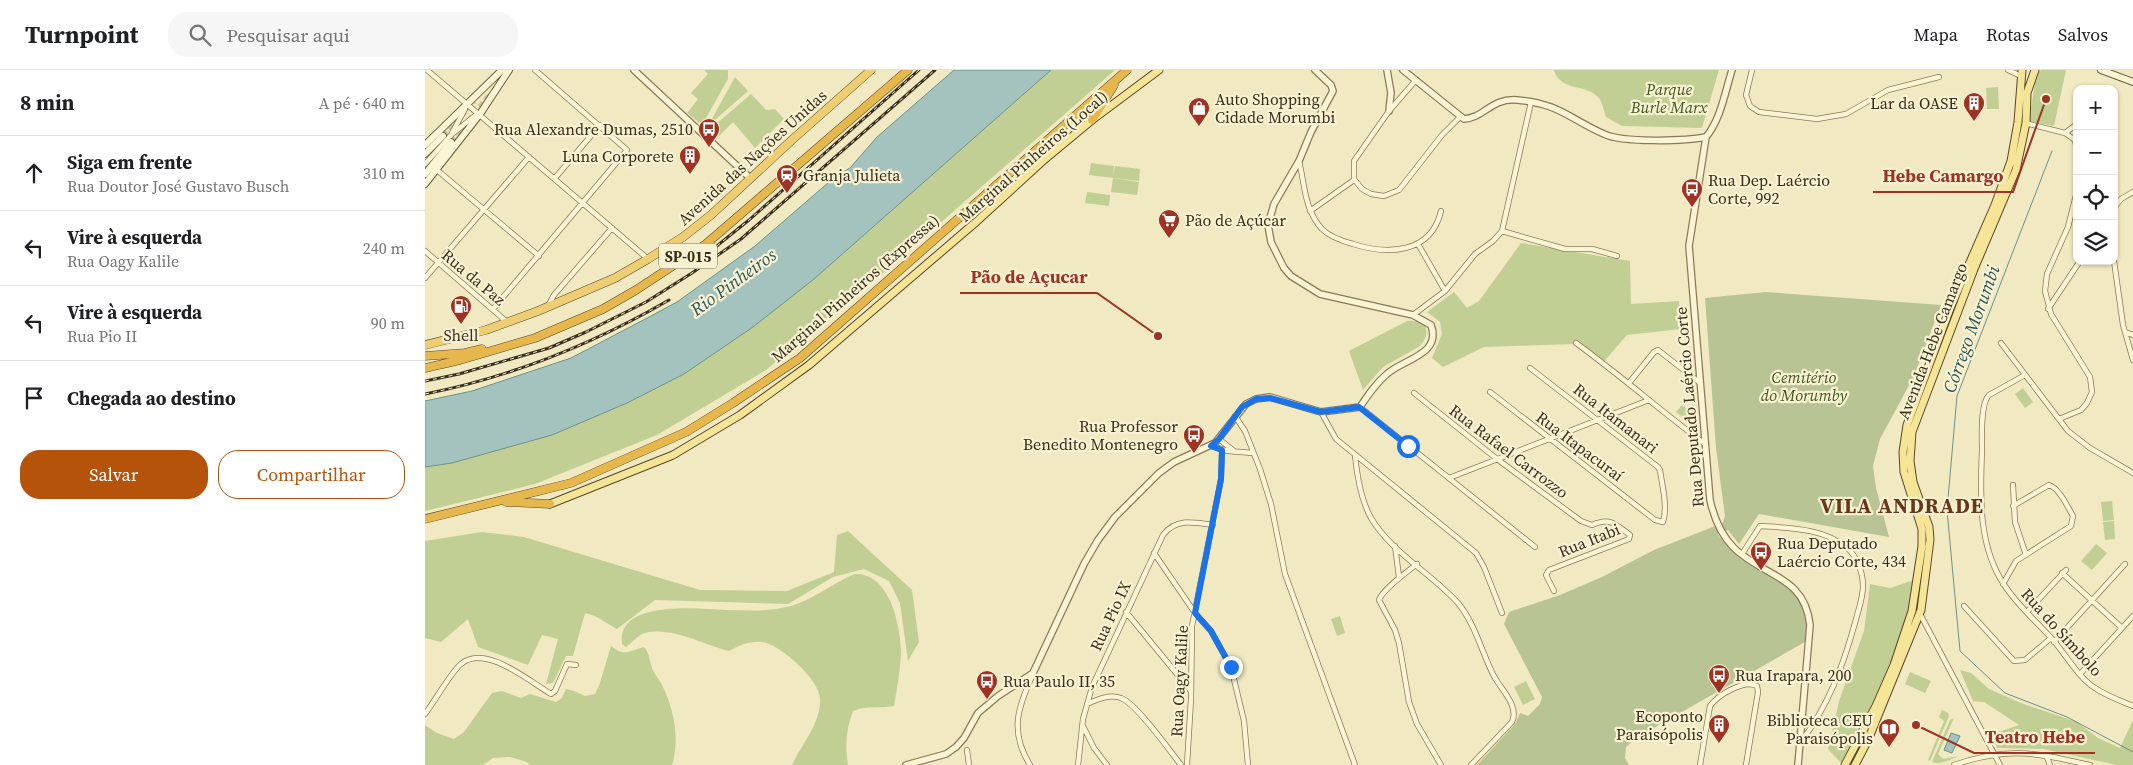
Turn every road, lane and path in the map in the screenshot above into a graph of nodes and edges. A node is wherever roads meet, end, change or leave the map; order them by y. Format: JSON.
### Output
{"nodes":[{"id":1,"x":427,"y":70,"type":"edge"},
{"id":2,"x":502,"y":70,"type":"edge"},
{"id":3,"x":509,"y":70,"type":"edge"},
{"id":4,"x":535,"y":70,"type":"edge"},
{"id":5,"x":634,"y":70,"type":"edge"},
{"id":6,"x":871,"y":70,"type":"edge"},
{"id":7,"x":908,"y":70,"type":"edge"},
{"id":8,"x":1127,"y":70,"type":"edge"},
{"id":9,"x":1159,"y":70,"type":"edge"},
{"id":10,"x":1315,"y":70,"type":"edge"},
{"id":11,"x":1387,"y":70,"type":"edge"},
{"id":12,"x":1403,"y":70,"type":"edge"},
{"id":13,"x":1732,"y":70,"type":"edge"},
{"id":14,"x":1752,"y":70,"type":"edge"},
{"id":15,"x":2008,"y":70,"type":"edge"},
{"id":16,"x":2035,"y":70,"type":"edge"},
{"id":17,"x":2101,"y":70,"type":"edge"},
{"id":18,"x":2021,"y":73,"type":"edge"},
{"id":19,"x":1119,"y":77,"type":"junction"},
{"id":20,"x":1939,"y":77,"type":"dead end"},
{"id":21,"x":1416,"y":80,"type":"junction"},
{"id":22,"x":2133,"y":82,"type":"edge"},
{"id":23,"x":1531,"y":102,"type":"junction"},
{"id":24,"x":468,"y":103,"type":"junction"},
{"id":25,"x":1389,"y":112,"type":"junction"},
{"id":26,"x":480,"y":113,"type":"junction"},
{"id":27,"x":1461,"y":117,"type":"junction"},
{"id":28,"x":1092,"y":120,"type":"junction"},
{"id":29,"x":2022,"y":122,"type":"junction"},
{"id":30,"x":600,"y":125,"type":"junction"},
{"id":31,"x":2073,"y":127,"type":"edge"},
{"id":32,"x":2065,"y":133,"type":"junction"},
{"id":33,"x":451,"y":134,"type":"junction"},
{"id":34,"x":443,"y":136,"type":"tunnel mouth"},
{"id":35,"x":1706,"y":137,"type":"junction"},
{"id":36,"x":2073,"y":139,"type":"edge"},
{"id":37,"x":451,"y":142,"type":"tunnel mouth"},
{"id":38,"x":425,"y":145,"type":"edge"},
{"id":39,"x":425,"y":154,"type":"edge"},
{"id":40,"x":529,"y":157,"type":"junction"},
{"id":41,"x":1299,"y":161,"type":"junction"},
{"id":42,"x":425,"y":164,"type":"edge"},
{"id":43,"x":437,"y":170,"type":"junction"},
{"id":44,"x":425,"y":174,"type":"edge"},
{"id":45,"x":555,"y":178,"type":"junction"},
{"id":46,"x":750,"y":178,"type":"junction"},
{"id":47,"x":1354,"y":180,"type":"junction"},
{"id":48,"x":425,"y":184,"type":"edge"},
{"id":49,"x":2133,"y":192,"type":"edge"},
{"id":50,"x":2118,"y":202,"type":"edge"},
{"id":51,"x":583,"y":203,"type":"junction"},
{"id":52,"x":2073,"y":207,"type":"edge"},
{"id":53,"x":484,"y":209,"type":"junction"},
{"id":54,"x":1310,"y":211,"type":"junction"},
{"id":55,"x":1441,"y":211,"type":"dead end"},
{"id":56,"x":612,"y":228,"type":"junction"},
{"id":57,"x":1502,"y":231,"type":"junction"},
{"id":58,"x":1418,"y":244,"type":"junction"},
{"id":59,"x":425,"y":252,"type":"edge"},
{"id":60,"x":539,"y":256,"type":"junction"},
{"id":61,"x":1617,"y":256,"type":"dead end"},
{"id":62,"x":648,"y":259,"type":"junction"},
{"id":63,"x":438,"y":263,"type":"junction"},
{"id":64,"x":2078,"y":265,"type":"edge"},
{"id":65,"x":2115,"y":265,"type":"edge"},
{"id":66,"x":425,"y":278,"type":"edge"},
{"id":67,"x":1445,"y":291,"type":"junction"},
{"id":68,"x":547,"y":308,"type":"junction"},
{"id":69,"x":493,"y":309,"type":"junction"},
{"id":70,"x":2048,"y":309,"type":"junction"},
{"id":71,"x":1413,"y":315,"type":"junction"},
{"id":72,"x":507,"y":322,"type":"junction"},
{"id":73,"x":2125,"y":332,"type":"junction"},
{"id":74,"x":2133,"y":335,"type":"edge"},
{"id":75,"x":1575,"y":343,"type":"dead end"},
{"id":76,"x":2001,"y":343,"type":"dead end"},
{"id":77,"x":425,"y":344,"type":"edge"},
{"id":78,"x":504,"y":348,"type":"junction"},
{"id":79,"x":425,"y":356,"type":"edge"},
{"id":80,"x":2133,"y":360,"type":"edge"},
{"id":81,"x":425,"y":368,"type":"edge"},
{"id":82,"x":1530,"y":368,"type":"dead end"},
{"id":83,"x":2025,"y":375,"type":"junction"},
{"id":84,"x":1699,"y":382,"type":"junction"},
{"id":85,"x":1629,"y":383,"type":"junction"},
{"id":86,"x":1490,"y":392,"type":"dead end"},
{"id":87,"x":1414,"y":393,"type":"dead end"},
{"id":88,"x":1649,"y":400,"type":"junction"},
{"id":89,"x":1359,"y":407,"type":"junction"},
{"id":90,"x":1321,"y":412,"type":"junction"},
{"id":91,"x":1235,"y":416,"type":"junction"},
{"id":92,"x":2059,"y":419,"type":"junction"},
{"id":93,"x":1598,"y":420,"type":"junction"},
{"id":94,"x":1551,"y":438,"type":"junction"},
{"id":95,"x":1219,"y":439,"type":"junction"},
{"id":96,"x":1705,"y":444,"type":"junction"},
{"id":97,"x":1211,"y":446,"type":"junction"},
{"id":98,"x":1222,"y":450,"type":"junction"},
{"id":99,"x":1237,"y":453,"type":"junction"},
{"id":100,"x":1253,"y":453,"type":"junction"},
{"id":101,"x":1355,"y":455,"type":"junction"},
{"id":102,"x":1497,"y":459,"type":"junction"},
{"id":103,"x":2133,"y":473,"type":"edge"},
{"id":104,"x":1449,"y":478,"type":"junction"},
{"id":105,"x":2013,"y":485,"type":"dead end"},
{"id":106,"x":499,"y":502,"type":"junction"},
{"id":107,"x":550,"y":504,"type":"joint"},
{"id":108,"x":2013,"y":506,"type":"junction"},
{"id":109,"x":425,"y":519,"type":"edge"},
{"id":110,"x":1654,"y":520,"type":"joint"},
{"id":111,"x":1213,"y":526,"type":"junction"},
{"id":112,"x":1630,"y":535,"type":"joint"},
{"id":113,"x":1395,"y":546,"type":"junction"},
{"id":114,"x":1535,"y":547,"type":"dead end"},
{"id":115,"x":1154,"y":553,"type":"junction"},
{"id":116,"x":1741,"y":554,"type":"junction"},
{"id":117,"x":2026,"y":555,"type":"junction"},
{"id":118,"x":1417,"y":564,"type":"junction"},
{"id":119,"x":2125,"y":564,"type":"dead end"},
{"id":120,"x":1399,"y":577,"type":"junction"},
{"id":121,"x":2003,"y":584,"type":"junction"},
{"id":122,"x":1554,"y":592,"type":"dead end"},
{"id":123,"x":2092,"y":601,"type":"junction"},
{"id":124,"x":1964,"y":606,"type":"dead end"},
{"id":125,"x":1912,"y":610,"type":"junction"},
{"id":126,"x":1126,"y":612,"type":"junction"},
{"id":127,"x":2027,"y":612,"type":"junction"},
{"id":128,"x":1195,"y":613,"type":"junction"},
{"id":129,"x":1921,"y":613,"type":"junction"},
{"id":130,"x":1502,"y":614,"type":"dead end"},
{"id":131,"x":2133,"y":616,"type":"edge"},
{"id":132,"x":2123,"y":628,"type":"junction"},
{"id":133,"x":2053,"y":640,"type":"junction"},
{"id":134,"x":576,"y":665,"type":"dead end"},
{"id":135,"x":1033,"y":673,"type":"junction"},
{"id":136,"x":2081,"y":673,"type":"junction"},
{"id":137,"x":1191,"y":691,"type":"junction"},
{"id":138,"x":425,"y":702,"type":"edge"},
{"id":139,"x":1087,"y":704,"type":"junction"},
{"id":140,"x":431,"y":706,"type":"junction"},
{"id":141,"x":2133,"y":706,"type":"edge"},
{"id":142,"x":425,"y":714,"type":"edge"},
{"id":143,"x":1083,"y":724,"type":"junction"},
{"id":144,"x":1800,"y":744,"type":"junction"},
{"id":145,"x":967,"y":750,"type":"dead end"},
{"id":146,"x":1994,"y":754,"type":"junction"},
{"id":147,"x":2046,"y":756,"type":"junction"},
{"id":148,"x":906,"y":765,"type":"edge"},
{"id":149,"x":969,"y":765,"type":"edge"},
{"id":150,"x":1030,"y":765,"type":"edge"},
{"id":151,"x":1078,"y":765,"type":"edge"},
{"id":152,"x":1107,"y":765,"type":"edge"},
{"id":153,"x":1181,"y":765,"type":"edge"},
{"id":154,"x":1187,"y":765,"type":"edge"},
{"id":155,"x":1248,"y":765,"type":"edge"},
{"id":156,"x":1355,"y":765,"type":"edge"},
{"id":157,"x":1441,"y":765,"type":"edge"},
{"id":158,"x":1471,"y":765,"type":"edge"},
{"id":159,"x":1700,"y":765,"type":"edge"},
{"id":160,"x":1746,"y":765,"type":"edge"},
{"id":161,"x":1798,"y":765,"type":"edge"},
{"id":162,"x":1845,"y":765,"type":"edge"},
{"id":163,"x":1855,"y":765,"type":"edge"},
{"id":164,"x":1954,"y":765,"type":"edge"},
{"id":165,"x":1999,"y":765,"type":"edge"},
{"id":166,"x":2050,"y":765,"type":"edge"},
{"id":167,"x":2090,"y":765,"type":"edge"}],
"edges":[{"from":1,"to":24,"type":"street"},
{"from":2,"to":24,"type":"main road"},
{"from":3,"to":26,"type":"main road"},
{"from":4,"to":30,"type":"street"},
{"from":5,"to":46,"type":"street"},
{"from":6,"to":46,"type":"highway","name":"Avenida das Nações Unidas"},
{"from":7,"to":78,"type":"highway","number":"SP-015"},
{"from":8,"to":19,"type":"highway","name":"Marginal Pinheiros (Expressa)"},
{"from":9,"to":28,"type":"main road","name":"Marginal Pinheiros (Local)"},
{"from":10,"to":41,"type":"street"},
{"from":11,"to":25,"type":"street"},
{"from":12,"to":21,"type":"street"},
{"from":13,"to":35,"type":"street","name":"Rua Deputado Laércio Corte"},
{"from":14,"to":20,"type":"street"},
{"from":15,"to":18,"type":"street"},
{"from":16,"to":29,"type":"main road","name":"Avenida Hebe Camargo"},
{"from":17,"to":22,"type":"main road"},
{"from":18,"to":29,"type":"main road","name":"Avenida Hebe Camargo"},
{"from":19,"to":28,"type":"highway"},
{"from":19,"to":106,"type":"highway","name":"Marginal Pinheiros (Expressa)"},
{"from":21,"to":25,"type":"street"},
{"from":21,"to":27,"type":"street"},
{"from":23,"to":27,"type":"street"},
{"from":23,"to":35,"type":"street"},
{"from":23,"to":57,"type":"street"},
{"from":24,"to":26,"type":"street"},
{"from":24,"to":33,"type":"street"},
{"from":24,"to":38,"type":"main road"},
{"from":25,"to":47,"type":"street"},
{"from":26,"to":33,"type":"street"},
{"from":26,"to":40,"type":"street"},
{"from":26,"to":43,"type":"main road"},
{"from":27,"to":47,"type":"street"},
{"from":28,"to":107,"type":"main road","name":"Marginal Pinheiros (Local)"},
{"from":29,"to":32,"type":"street"},
{"from":29,"to":125,"type":"main road","name":"Avenida Hebe Camargo"},
{"from":29,"to":129,"type":"main road","name":"Avenida Hebe Camargo"},
{"from":30,"to":45,"type":"street"},
{"from":30,"to":51,"type":"street"},
{"from":31,"to":32,"type":"street"},
{"from":32,"to":36,"type":"street"},
{"from":33,"to":42,"type":"street"},
{"from":34,"to":39,"type":"main road"},
{"from":35,"to":84,"type":"street","name":"Rua Deputado Laércio Corte"},
{"from":37,"to":44,"type":"main road"},
{"from":40,"to":45,"type":"street"},
{"from":40,"to":53,"type":"street"},
{"from":41,"to":54,"type":"street"},
{"from":41,"to":71,"type":"street"},
{"from":43,"to":48,"type":"main road"},
{"from":43,"to":53,"type":"street"},
{"from":45,"to":51,"type":"street"},
{"from":46,"to":62,"type":"highway","name":"Avenida das Nações Unidas"},
{"from":47,"to":54,"type":"street"},
{"from":49,"to":50,"type":"street"},
{"from":51,"to":56,"type":"street"},
{"from":51,"to":60,"type":"street"},
{"from":52,"to":70,"type":"street"},
{"from":53,"to":60,"type":"street"},
{"from":53,"to":63,"type":"street"},
{"from":54,"to":58,"type":"street"},
{"from":55,"to":58,"type":"street"},
{"from":56,"to":62,"type":"street"},
{"from":56,"to":68,"type":"street"},
{"from":57,"to":61,"type":"street"},
{"from":57,"to":67,"type":"street"},
{"from":58,"to":67,"type":"street"},
{"from":59,"to":63,"type":"street","name":"Rua da Paz"},
{"from":60,"to":69,"type":"street"},
{"from":62,"to":68,"type":"highway","name":"Avenida das Nações Unidas"},
{"from":63,"to":66,"type":"street"},
{"from":63,"to":69,"type":"street","name":"Rua da Paz"},
{"from":64,"to":70,"type":"street"},
{"from":65,"to":73,"type":"street"},
{"from":67,"to":71,"type":"street"},
{"from":68,"to":72,"type":"highway","name":"Avenida das Nações Unidas"},
{"from":69,"to":72,"type":"street","name":"Rua da Paz"},
{"from":70,"to":92,"type":"street"},
{"from":71,"to":89,"type":"street"},
{"from":72,"to":77,"type":"highway","name":"Avenida das Nações Unidas"},
{"from":73,"to":74,"type":"street"},
{"from":73,"to":80,"type":"street"},
{"from":75,"to":85,"type":"street"},
{"from":76,"to":83,"type":"street"},
{"from":78,"to":79,"type":"highway"},
{"from":78,"to":81,"type":"highway","number":"SP-015"},
{"from":82,"to":93,"type":"street","name":"Rua Itamanari"},
{"from":83,"to":92,"type":"street"},
{"from":83,"to":121,"type":"street"},
{"from":84,"to":85,"type":"street"},
{"from":84,"to":96,"type":"street","name":"Rua Deputado Laércio Corte"},
{"from":85,"to":88,"type":"street"},
{"from":86,"to":94,"type":"street","name":"Rua Itapacuraí"},
{"from":87,"to":102,"type":"street","name":"Rua Rafael Carrozzo"},
{"from":88,"to":93,"type":"street"},
{"from":88,"to":96,"type":"street"},
{"from":89,"to":90,"type":"street"},
{"from":89,"to":104,"type":"street"},
{"from":90,"to":91,"type":"street"},
{"from":90,"to":101,"type":"street"},
{"from":91,"to":95,"type":"street"},
{"from":91,"to":100,"type":"street"},
{"from":92,"to":103,"type":"street"},
{"from":93,"to":94,"type":"street"},
{"from":93,"to":110,"type":"street","name":"Rua Itamanari"},
{"from":94,"to":102,"type":"street"},
{"from":94,"to":110,"type":"street","name":"Rua Itapacuraí"},
{"from":95,"to":97,"type":"street"},
{"from":95,"to":99,"type":"street"},
{"from":96,"to":116,"type":"street","name":"Rua Deputado Laércio Corte"},
{"from":97,"to":98,"type":"street"},
{"from":97,"to":135,"type":"street"},
{"from":98,"to":99,"type":"street"},
{"from":98,"to":111,"type":"street","name":"Rua Oagy Kalile"},
{"from":99,"to":100,"type":"street"},
{"from":100,"to":156,"type":"street"},
{"from":101,"to":113,"type":"street"},
{"from":101,"to":130,"type":"street"},
{"from":102,"to":104,"type":"street"},
{"from":102,"to":112,"type":"street","name":"Rua Rafael Carrozzo"},
{"from":104,"to":114,"type":"street"},
{"from":105,"to":108,"type":"street"},
{"from":106,"to":107,"type":"highway"},
{"from":106,"to":109,"type":"highway","name":"Marginal Pinheiros (Expressa)"},
{"from":108,"to":117,"type":"street"},
{"from":108,"to":117,"type":"street"},
{"from":111,"to":115,"type":"street","name":"Rua Pio IX"},
{"from":111,"to":128,"type":"street","name":"Rua Oagy Kalile"},
{"from":112,"to":122,"type":"street","name":"Rua Itabi"},
{"from":113,"to":118,"type":"street"},
{"from":113,"to":120,"type":"street"},
{"from":115,"to":126,"type":"street","name":"Rua Pio IX"},
{"from":115,"to":128,"type":"street"},
{"from":116,"to":144,"type":"street","name":"Rua Deputado Laércio Corte"},
{"from":116,"to":144,"type":"street"},
{"from":117,"to":121,"type":"street"},
{"from":118,"to":120,"type":"street"},
{"from":118,"to":158,"type":"street"},
{"from":119,"to":123,"type":"street"},
{"from":120,"to":157,"type":"street"},
{"from":121,"to":127,"type":"street","name":"Rua do Símbolo"},
{"from":123,"to":127,"type":"street"},
{"from":123,"to":132,"type":"street"},
{"from":123,"to":133,"type":"street"},
{"from":124,"to":133,"type":"street"},
{"from":125,"to":129,"type":"street"},
{"from":125,"to":162,"type":"main road","name":"Avenida Hebe Camargo"},
{"from":126,"to":137,"type":"street"},
{"from":126,"to":139,"type":"street","name":"Rua Pio IX"},
{"from":127,"to":133,"type":"street","name":"Rua do Símbolo"},
{"from":128,"to":137,"type":"street","name":"Rua Oagy Kalile"},
{"from":128,"to":155,"type":"street"},
{"from":129,"to":146,"type":"street"},
{"from":129,"to":163,"type":"main road","name":"Avenida Hebe Camargo"},
{"from":131,"to":132,"type":"street"},
{"from":132,"to":136,"type":"street"},
{"from":133,"to":136,"type":"street","name":"Rua do Símbolo"},
{"from":134,"to":140,"type":"street"},
{"from":135,"to":148,"type":"street"},
{"from":135,"to":150,"type":"street"},
{"from":136,"to":141,"type":"street","name":"Rua do Símbolo"},
{"from":137,"to":154,"type":"street","name":"Rua Oagy Kalile"},
{"from":138,"to":140,"type":"street"},
{"from":139,"to":143,"type":"street","name":"Rua Pio IX"},
{"from":139,"to":153,"type":"street"},
{"from":140,"to":142,"type":"street"},
{"from":143,"to":151,"type":"street","name":"Rua Pio IX"},
{"from":143,"to":152,"type":"street"},
{"from":144,"to":161,"type":"street","name":"Rua Deputado Laércio Corte"},
{"from":145,"to":149,"type":"street"},
{"from":146,"to":147,"type":"street"},
{"from":146,"to":164,"type":"street"},
{"from":146,"to":165,"type":"street"},
{"from":147,"to":166,"type":"street"},
{"from":147,"to":167,"type":"street"},
{"from":159,"to":160,"type":"street"}]}
